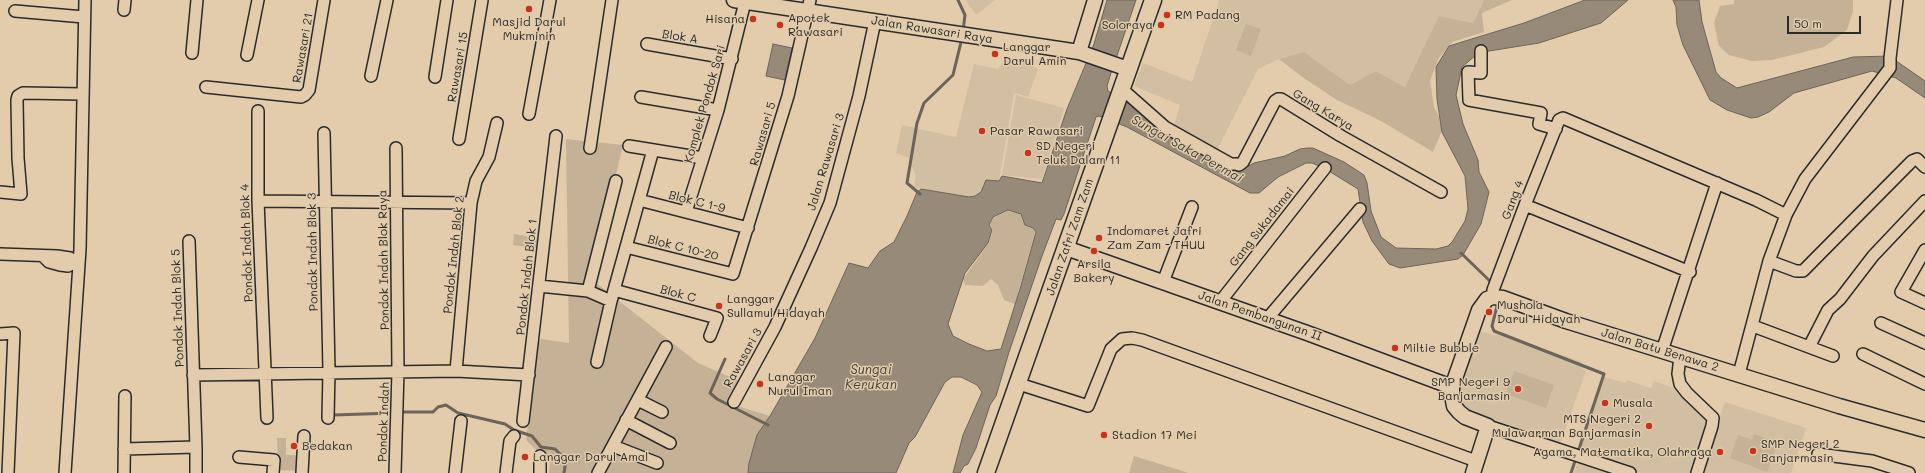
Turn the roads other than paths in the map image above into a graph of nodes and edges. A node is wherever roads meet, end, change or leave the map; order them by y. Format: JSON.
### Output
{"nodes":[{"id":1,"x":84,"y":0,"type":"edge"},
{"id":2,"x":197,"y":0,"type":"edge"},
{"id":3,"x":258,"y":0,"type":"edge"},
{"id":4,"x":324,"y":0,"type":"edge"},
{"id":5,"x":387,"y":0,"type":"edge"},
{"id":6,"x":447,"y":0,"type":"edge"},
{"id":7,"x":482,"y":0,"type":"edge"},
{"id":8,"x":550,"y":0,"type":"edge"},
{"id":9,"x":612,"y":0,"type":"edge"},
{"id":10,"x":1095,"y":0,"type":"edge"},
{"id":11,"x":1153,"y":0,"type":"edge"},
{"id":12,"x":1897,"y":0,"type":"edge"},
{"id":13,"x":744,"y":1,"type":"edge"},
{"id":14,"x":809,"y":5,"type":"edge"},
{"id":15,"x":15,"y":11,"type":"dead end"},
{"id":16,"x":84,"y":17,"type":"junction"},
{"id":17,"x":875,"y":21,"type":"junction"},
{"id":18,"x":647,"y":44,"type":"dead end"},
{"id":19,"x":1481,"y":51,"type":"dead end"},
{"id":20,"x":192,"y":53,"type":"dead end"},
{"id":21,"x":1081,"y":53,"type":"junction"},
{"id":22,"x":247,"y":55,"type":"dead end"},
{"id":23,"x":732,"y":59,"type":"junction"},
{"id":24,"x":1124,"y":67,"type":"junction"},
{"id":25,"x":371,"y":76,"type":"dead end"},
{"id":26,"x":435,"y":77,"type":"dead end"},
{"id":27,"x":206,"y":87,"type":"dead end"},
{"id":28,"x":1121,"y":91,"type":"junction"},
{"id":29,"x":82,"y":94,"type":"junction"},
{"id":30,"x":641,"y":97,"type":"dead end"},
{"id":31,"x":718,"y":110,"type":"junction"},
{"id":32,"x":258,"y":111,"type":"dead end"},
{"id":33,"x":530,"y":114,"type":"dead end"},
{"id":34,"x":497,"y":123,"type":"dead end"},
{"id":35,"x":1556,"y":129,"type":"junction"},
{"id":36,"x":324,"y":132,"type":"dead end"},
{"id":37,"x":556,"y":136,"type":"dead end"},
{"id":38,"x":459,"y":139,"type":"dead end"},
{"id":39,"x":629,"y":146,"type":"dead end"},
{"id":40,"x":396,"y":148,"type":"dead end"},
{"id":41,"x":590,"y":148,"type":"dead end"},
{"id":42,"x":653,"y":150,"type":"junction"},
{"id":43,"x":703,"y":158,"type":"junction"},
{"id":44,"x":1925,"y":167,"type":"edge"},
{"id":45,"x":1325,"y":168,"type":"dead end"},
{"id":46,"x":616,"y":181,"type":"dead end"},
{"id":47,"x":1717,"y":183,"type":"junction"},
{"id":48,"x":0,"y":192,"type":"edge"},
{"id":49,"x":1441,"y":192,"type":"dead end"},
{"id":50,"x":639,"y":200,"type":"junction"},
{"id":51,"x":258,"y":201,"type":"junction"},
{"id":52,"x":325,"y":201,"type":"junction"},
{"id":53,"x":395,"y":201,"type":"junction"},
{"id":54,"x":1925,"y":201,"type":"edge"},
{"id":55,"x":471,"y":203,"type":"junction"},
{"id":56,"x":1525,"y":205,"type":"junction"},
{"id":57,"x":1192,"y":207,"type":"dead end"},
{"id":58,"x":1360,"y":209,"type":"dead end"},
{"id":59,"x":686,"y":212,"type":"junction"},
{"id":60,"x":1786,"y":215,"type":"junction"},
{"id":61,"x":748,"y":228,"type":"junction"},
{"id":62,"x":189,"y":241,"type":"dead end"},
{"id":63,"x":626,"y":247,"type":"junction"},
{"id":64,"x":1066,"y":248,"type":"junction"},
{"id":65,"x":1925,"y":250,"type":"edge"},
{"id":66,"x":0,"y":254,"type":"edge"},
{"id":67,"x":1769,"y":261,"type":"junction"},
{"id":68,"x":77,"y":262,"type":"junction"},
{"id":69,"x":1690,"y":272,"type":"junction"},
{"id":70,"x":734,"y":274,"type":"joint"},
{"id":71,"x":1163,"y":282,"type":"junction"},
{"id":72,"x":539,"y":286,"type":"junction"},
{"id":73,"x":614,"y":290,"type":"junction"},
{"id":74,"x":588,"y":291,"type":"junction"},
{"id":75,"x":1496,"y":295,"type":"junction"},
{"id":76,"x":611,"y":301,"type":"junction"},
{"id":77,"x":1220,"y":302,"type":"junction"},
{"id":78,"x":1925,"y":303,"type":"edge"},
{"id":79,"x":1267,"y":319,"type":"junction"},
{"id":80,"x":1881,"y":323,"type":"dead end"},
{"id":81,"x":1753,"y":326,"type":"junction"},
{"id":82,"x":775,"y":327,"type":"joint"},
{"id":83,"x":0,"y":334,"type":"edge"},
{"id":84,"x":710,"y":336,"type":"dead end"},
{"id":85,"x":1925,"y":343,"type":"edge"},
{"id":86,"x":666,"y":347,"type":"dead end"},
{"id":87,"x":1809,"y":347,"type":"junction"},
{"id":88,"x":1662,"y":351,"type":"junction"},
{"id":89,"x":1863,"y":354,"type":"dead end"},
{"id":90,"x":1680,"y":356,"type":"junction"},
{"id":91,"x":1833,"y":356,"type":"dead end"},
{"id":92,"x":598,"y":362,"type":"dead end"},
{"id":93,"x":329,"y":371,"type":"junction"},
{"id":94,"x":398,"y":371,"type":"junction"},
{"id":95,"x":456,"y":371,"type":"junction"},
{"id":96,"x":265,"y":374,"type":"junction"},
{"id":97,"x":1739,"y":374,"type":"junction"},
{"id":98,"x":193,"y":375,"type":"junction"},
{"id":99,"x":529,"y":375,"type":"junction"},
{"id":100,"x":1019,"y":384,"type":"junction"},
{"id":101,"x":1925,"y":384,"type":"edge"},
{"id":102,"x":1452,"y":387,"type":"junction"},
{"id":103,"x":125,"y":396,"type":"dead end"},
{"id":104,"x":638,"y":400,"type":"junction"},
{"id":105,"x":734,"y":402,"type":"dead end"},
{"id":106,"x":662,"y":412,"type":"dead end"},
{"id":107,"x":267,"y":418,"type":"dead end"},
{"id":108,"x":328,"y":418,"type":"dead end"},
{"id":109,"x":626,"y":420,"type":"junction"},
{"id":110,"x":461,"y":421,"type":"dead end"},
{"id":111,"x":524,"y":421,"type":"dead end"},
{"id":112,"x":1488,"y":426,"type":"junction"},
{"id":113,"x":1925,"y":427,"type":"edge"},
{"id":114,"x":304,"y":436,"type":"dead end"},
{"id":115,"x":514,"y":436,"type":"dead end"},
{"id":116,"x":670,"y":443,"type":"dead end"},
{"id":117,"x":613,"y":446,"type":"junction"},
{"id":118,"x":196,"y":447,"type":"junction"},
{"id":119,"x":124,"y":449,"type":"junction"},
{"id":120,"x":1818,"y":454,"type":"dead end"},
{"id":121,"x":540,"y":456,"type":"dead end"},
{"id":122,"x":238,"y":457,"type":"dead end"},
{"id":123,"x":657,"y":463,"type":"dead end"},
{"id":124,"x":1474,"y":467,"type":"edge"},
{"id":125,"x":8,"y":473,"type":"edge"},
{"id":126,"x":65,"y":473,"type":"edge"},
{"id":127,"x":124,"y":473,"type":"edge"},
{"id":128,"x":196,"y":473,"type":"edge"},
{"id":129,"x":273,"y":473,"type":"edge"},
{"id":130,"x":302,"y":473,"type":"edge"},
{"id":131,"x":395,"y":473,"type":"edge"},
{"id":132,"x":455,"y":473,"type":"edge"},
{"id":133,"x":506,"y":473,"type":"edge"},
{"id":134,"x":540,"y":473,"type":"edge"},
{"id":135,"x":598,"y":473,"type":"edge"},
{"id":136,"x":986,"y":473,"type":"edge"},
{"id":137,"x":1630,"y":473,"type":"edge"},
{"id":138,"x":1697,"y":473,"type":"edge"},
{"id":139,"x":1909,"y":473,"type":"edge"}],
"edges":[{"from":1,"to":16,"type":"street"},
{"from":2,"to":20,"type":"street"},
{"from":3,"to":22,"type":"street"},
{"from":4,"to":27,"type":"street","name":"Rawasari 21"},
{"from":5,"to":25,"type":"street"},
{"from":6,"to":26,"type":"street"},
{"from":7,"to":38,"type":"street","name":"Rawasari 15"},
{"from":8,"to":33,"type":"street"},
{"from":9,"to":41,"type":"street"},
{"from":10,"to":21,"type":"street"},
{"from":11,"to":24,"type":"main road","name":"Jalan Zafri Zam Zam"},
{"from":12,"to":60,"type":"street"},
{"from":13,"to":14,"type":"street","name":"Jalan Rawasari Raya"},
{"from":13,"to":23,"type":"street","name":"Komplek Pondok Sari"},
{"from":14,"to":17,"type":"street","name":"Jalan Rawasari Raya"},
{"from":14,"to":61,"type":"street","name":"Rawasari 5"},
{"from":15,"to":16,"type":"street"},
{"from":16,"to":29,"type":"street"},
{"from":17,"to":21,"type":"street","name":"Jalan Rawasari Raya"},
{"from":17,"to":82,"type":"street","name":"Jalan Rawasari 3"},
{"from":18,"to":23,"type":"street","name":"Blok A"},
{"from":19,"to":35,"type":"street"},
{"from":21,"to":24,"type":"street","name":"Jalan Rawasari Raya"},
{"from":23,"to":31,"type":"street","name":"Komplek Pondok Sari"},
{"from":24,"to":28,"type":"main road","name":"Jalan Zafri Zam Zam"},
{"from":28,"to":49,"type":"street","name":"Gang Karya"},
{"from":28,"to":64,"type":"main road","name":"Jalan Zafri Zam Zam"},
{"from":29,"to":48,"type":"street"},
{"from":29,"to":68,"type":"street"},
{"from":30,"to":31,"type":"street"},
{"from":31,"to":43,"type":"street","name":"Komplek Pondok Sari"},
{"from":32,"to":51,"type":"street","name":"Pondok Indah Blok 4"},
{"from":34,"to":55,"type":"street","name":"Pondok Indah Blok 2"},
{"from":35,"to":47,"type":"street","name":"Gang 4"},
{"from":35,"to":56,"type":"street","name":"Gang 4"},
{"from":36,"to":52,"type":"street","name":"Pondok Indah Blok 3"},
{"from":37,"to":72,"type":"street","name":"Pondok Indah Blok 1"},
{"from":39,"to":42,"type":"street"},
{"from":40,"to":53,"type":"street","name":"Pondok Indah Blok Raya"},
{"from":42,"to":43,"type":"street"},
{"from":42,"to":50,"type":"street"},
{"from":43,"to":59,"type":"street","name":"Komplek Pondok Sari"},
{"from":44,"to":67,"type":"street"},
{"from":45,"to":77,"type":"street","name":"Gang Sukadamai"},
{"from":46,"to":74,"type":"street"},
{"from":47,"to":60,"type":"street"},
{"from":47,"to":69,"type":"street"},
{"from":50,"to":59,"type":"street","name":"Blok C 1-9"},
{"from":50,"to":63,"type":"street"},
{"from":51,"to":52,"type":"street"},
{"from":51,"to":96,"type":"street","name":"Pondok Indah Blok 4"},
{"from":52,"to":53,"type":"street"},
{"from":52,"to":93,"type":"street","name":"Pondok Indah Blok 3"},
{"from":53,"to":55,"type":"street"},
{"from":53,"to":94,"type":"street","name":"Pondok Indah Blok Raya"},
{"from":54,"to":87,"type":"street"},
{"from":55,"to":95,"type":"street","name":"Pondok Indah Blok 2"},
{"from":56,"to":69,"type":"street"},
{"from":56,"to":75,"type":"street","name":"Gang 4"},
{"from":57,"to":71,"type":"street"},
{"from":58,"to":79,"type":"street"},
{"from":59,"to":61,"type":"street","name":"Blok C 1-9"},
{"from":60,"to":67,"type":"street"},
{"from":61,"to":70,"type":"street","name":"Rawasari 5"},
{"from":62,"to":98,"type":"street","name":"Pondok Indah Blok 5"},
{"from":63,"to":70,"type":"street","name":"Blok C 10-20"},
{"from":63,"to":73,"type":"street"},
{"from":64,"to":71,"type":"street","name":"Jalan Pembangunan II"},
{"from":64,"to":100,"type":"main road","name":"Jalan Zafri Zam Zam"},
{"from":65,"to":78,"type":"street"},
{"from":66,"to":68,"type":"street"},
{"from":67,"to":81,"type":"street"},
{"from":68,"to":126,"type":"street"},
{"from":69,"to":88,"type":"street"},
{"from":71,"to":77,"type":"street","name":"Jalan Pembangunan II"},
{"from":72,"to":74,"type":"street"},
{"from":72,"to":99,"type":"street","name":"Pondok Indah Blok 1"},
{"from":73,"to":76,"type":"street"},
{"from":73,"to":84,"type":"street","name":"Blok C"},
{"from":74,"to":76,"type":"street"},
{"from":75,"to":88,"type":"street","name":"Jalan Batu Benawa 2"},
{"from":75,"to":102,"type":"street"},
{"from":76,"to":92,"type":"street"},
{"from":77,"to":79,"type":"street","name":"Jalan Pembangunan II"},
{"from":79,"to":102,"type":"street","name":"Jalan Pembangunan II"},
{"from":80,"to":85,"type":"street"},
{"from":81,"to":87,"type":"street"},
{"from":81,"to":97,"type":"street"},
{"from":82,"to":105,"type":"street","name":"Rawasari 3"},
{"from":83,"to":125,"type":"street"},
{"from":86,"to":104,"type":"street"},
{"from":87,"to":91,"type":"street"},
{"from":88,"to":90,"type":"street","name":"Jalan Batu Benawa 2"},
{"from":89,"to":101,"type":"street"},
{"from":90,"to":97,"type":"street","name":"Jalan Batu Benawa 2"},
{"from":90,"to":138,"type":"street"},
{"from":93,"to":94,"type":"street"},
{"from":93,"to":96,"type":"street"},
{"from":93,"to":108,"type":"street","name":"Pondok Indah Blok 3"},
{"from":94,"to":95,"type":"street"},
{"from":94,"to":131,"type":"street","name":"Pondok Indah"},
{"from":95,"to":99,"type":"street"},
{"from":96,"to":98,"type":"street"},
{"from":96,"to":107,"type":"street","name":"Pondok Indah Blok 4"},
{"from":97,"to":113,"type":"street","name":"Jalan Batu Benawa 2"},
{"from":98,"to":118,"type":"street","name":"Pondok Indah Blok 5"},
{"from":99,"to":111,"type":"street","name":"Pondok Indah Blok 1"},
{"from":100,"to":124,"type":"street"},
{"from":100,"to":136,"type":"main road","name":"Jalan Zafri Zam Zam"},
{"from":102,"to":112,"type":"street"},
{"from":103,"to":119,"type":"street"},
{"from":104,"to":106,"type":"street"},
{"from":104,"to":109,"type":"street"},
{"from":109,"to":116,"type":"street"},
{"from":109,"to":117,"type":"street"},
{"from":110,"to":132,"type":"street"},
{"from":112,"to":124,"type":"street"},
{"from":112,"to":137,"type":"street"},
{"from":114,"to":130,"type":"street"},
{"from":115,"to":133,"type":"street"},
{"from":117,"to":123,"type":"street"},
{"from":117,"to":135,"type":"street"},
{"from":118,"to":119,"type":"street"},
{"from":118,"to":128,"type":"street","name":"Pondok Indah Blok 5"},
{"from":119,"to":127,"type":"street"},
{"from":120,"to":139,"type":"street"},
{"from":121,"to":134,"type":"street"},
{"from":122,"to":129,"type":"street"}]}
